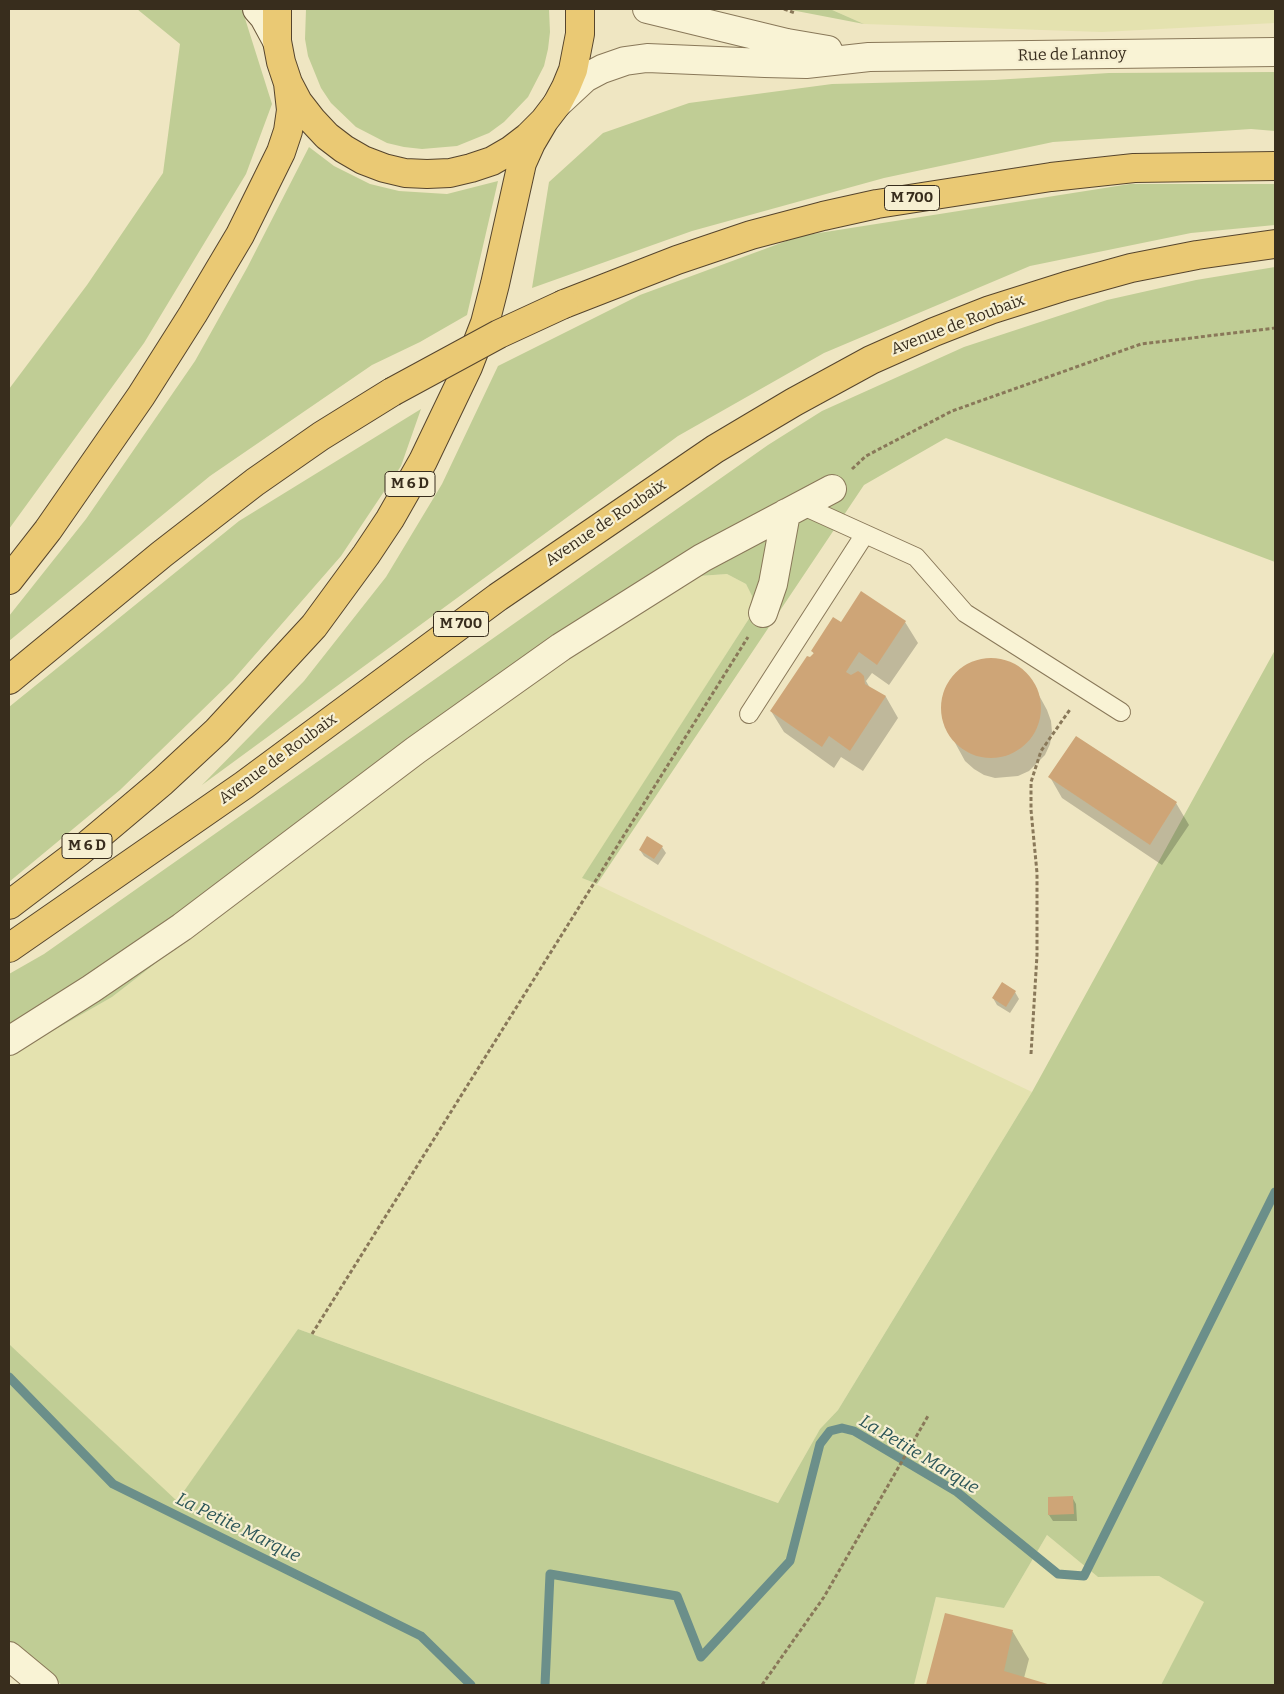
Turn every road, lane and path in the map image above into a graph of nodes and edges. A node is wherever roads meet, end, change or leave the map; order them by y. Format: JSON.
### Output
{"nodes":[{"id":1,"x":258,"y":9,"type":"edge"},
{"id":2,"x":276,"y":9,"type":"edge"},
{"id":3,"x":580,"y":9,"type":"edge"},
{"id":4,"x":647,"y":9,"type":"edge"},
{"id":5,"x":277,"y":41,"type":"junction"},
{"id":6,"x":1275,"y":52,"type":"edge"},
{"id":7,"x":869,"y":57,"type":"junction"},
{"id":8,"x":288,"y":83,"type":"junction"},
{"id":9,"x":550,"y":113,"type":"junction"},
{"id":10,"x":1275,"y":166,"type":"edge"},
{"id":11,"x":1275,"y":244,"type":"edge"},
{"id":12,"x":1275,"y":328,"type":"edge"},
{"id":13,"x":832,"y":488,"type":"joint"},
{"id":14,"x":794,"y":509,"type":"junction"},
{"id":15,"x":865,"y":534,"type":"junction"},
{"id":16,"x":9,"y":580,"type":"edge"},
{"id":17,"x":763,"y":614,"type":"joint"},
{"id":18,"x":9,"y":680,"type":"edge"},
{"id":19,"x":1084,"y":688,"type":"junction"},
{"id":20,"x":1121,"y":712,"type":"dead end"},
{"id":21,"x":749,"y":714,"type":"dead end"},
{"id":22,"x":9,"y":905,"type":"edge"},
{"id":23,"x":9,"y":948,"type":"edge"},
{"id":24,"x":9,"y":1041,"type":"edge"},
{"id":25,"x":1031,"y":1054,"type":"dead end"},
{"id":26,"x":312,"y":1334,"type":"dead end"},
{"id":27,"x":928,"y":1416,"type":"dead end"},
{"id":28,"x":9,"y":1656,"type":"edge"},
{"id":29,"x":44,"y":1685,"type":"edge"},
{"id":30,"x":762,"y":1685,"type":"edge"}],
"edges":[{"from":1,"to":5,"type":"street"},
{"from":2,"to":5,"type":"highway"},
{"from":3,"to":9,"type":"highway"},
{"from":4,"to":7,"type":"street","name":"Rue de Lannoy"},
{"from":5,"to":8,"type":"highway"},
{"from":6,"to":7,"type":"street","name":"Rue de Lannoy"},
{"from":7,"to":9,"type":"street","name":"Rue de Lannoy"},
{"from":8,"to":9,"type":"highway"},
{"from":8,"to":16,"type":"highway"},
{"from":9,"to":22,"type":"highway","number":"M 6 D"},
{"from":10,"to":18,"type":"highway","number":"M 700","bridge":true},
{"from":11,"to":23,"type":"highway","name":"Avenue de Roubaix","number":"M 700"},
{"from":12,"to":13,"type":"path"},
{"from":13,"to":14,"type":"street"},
{"from":14,"to":15,"type":"lane"},
{"from":14,"to":17,"type":"street"},
{"from":14,"to":24,"type":"street"},
{"from":15,"to":19,"type":"lane"},
{"from":15,"to":21,"type":"lane"},
{"from":17,"to":26,"type":"path"},
{"from":19,"to":20,"type":"lane"},
{"from":19,"to":25,"type":"path"},
{"from":27,"to":30,"type":"path"},
{"from":28,"to":29,"type":"street"}]}
